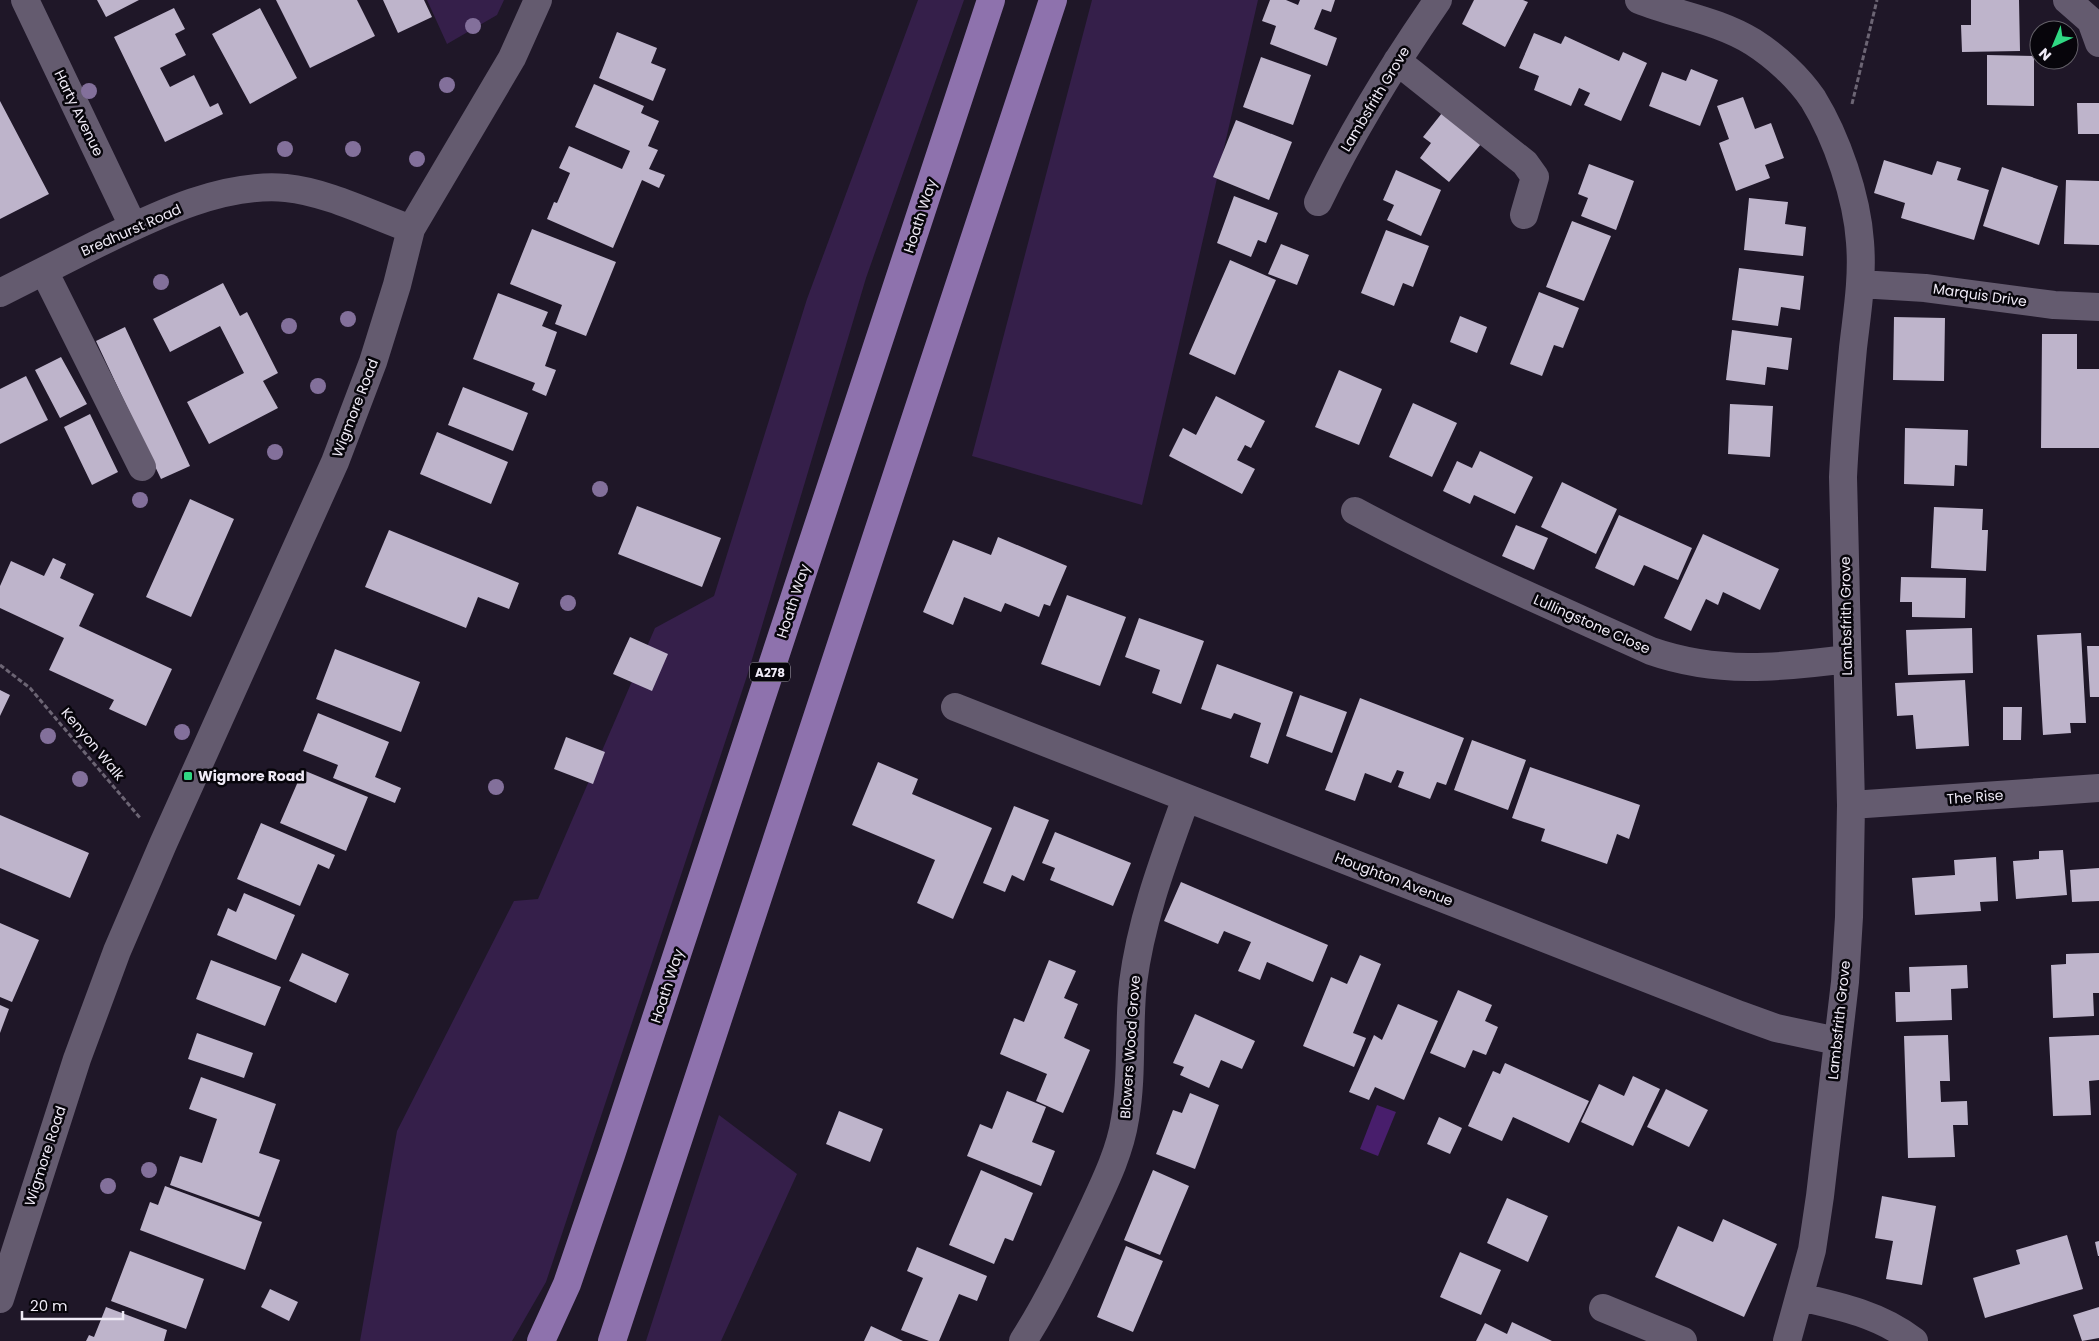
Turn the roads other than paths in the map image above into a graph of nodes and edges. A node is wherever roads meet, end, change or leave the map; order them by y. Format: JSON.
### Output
{"nodes":[{"id":1,"x":25,"y":0,"type":"edge"},
{"id":2,"x":538,"y":0,"type":"edge"},
{"id":3,"x":991,"y":0,"type":"edge"},
{"id":4,"x":1053,"y":0,"type":"edge"},
{"id":5,"x":1438,"y":0,"type":"edge"},
{"id":6,"x":1639,"y":0,"type":"edge"},
{"id":7,"x":2066,"y":0,"type":"edge"},
{"id":8,"x":2099,"y":43,"type":"edge"},
{"id":9,"x":1397,"y":61,"type":"junction"},
{"id":10,"x":1318,"y":202,"type":"dead end"},
{"id":11,"x":1524,"y":215,"type":"dead end"},
{"id":12,"x":133,"y":226,"type":"junction"},
{"id":13,"x":411,"y":229,"type":"junction"},
{"id":14,"x":44,"y":271,"type":"junction"},
{"id":15,"x":1860,"y":284,"type":"junction"},
{"id":16,"x":0,"y":293,"type":"edge"},
{"id":17,"x":2099,"y":307,"type":"edge"},
{"id":18,"x":142,"y":467,"type":"dead end"},
{"id":19,"x":1355,"y":511,"type":"dead end"},
{"id":20,"x":1847,"y":659,"type":"junction"},
{"id":21,"x":955,"y":707,"type":"dead end"},
{"id":22,"x":2099,"y":788,"type":"edge"},
{"id":23,"x":1186,"y":798,"type":"junction"},
{"id":24,"x":1850,"y":804,"type":"junction"},
{"id":25,"x":1837,"y":1041,"type":"junction"},
{"id":26,"x":1800,"y":1297,"type":"junction"},
{"id":27,"x":0,"y":1299,"type":"edge"},
{"id":28,"x":1603,"y":1308,"type":"dead end"},
{"id":29,"x":541,"y":1341,"type":"edge"},
{"id":30,"x":612,"y":1341,"type":"edge"},
{"id":31,"x":1023,"y":1341,"type":"edge"},
{"id":32,"x":1682,"y":1341,"type":"edge"},
{"id":33,"x":1787,"y":1341,"type":"edge"},
{"id":34,"x":1914,"y":1341,"type":"edge"}],
"edges":[{"from":1,"to":12,"type":"street","name":"Harty Avenue"},
{"from":2,"to":13,"type":"street","name":"Wigmore Road"},
{"from":3,"to":29,"type":"main road","name":"Hoath Way","number":"A278"},
{"from":4,"to":30,"type":"main road"},
{"from":5,"to":9,"type":"street","name":"Lambsfrith Grove"},
{"from":6,"to":15,"type":"street","name":"Lambsfrith Grove"},
{"from":7,"to":8,"type":"street"},
{"from":9,"to":10,"type":"street","name":"Lambsfrith Grove"},
{"from":9,"to":11,"type":"street"},
{"from":12,"to":13,"type":"street","name":"Bredhurst Road"},
{"from":12,"to":14,"type":"street","name":"Bredhurst Road"},
{"from":13,"to":27,"type":"street","name":"Wigmore Road"},
{"from":14,"to":16,"type":"street","name":"Bredhurst Road"},
{"from":14,"to":18,"type":"street"},
{"from":15,"to":17,"type":"street","name":"Marquis Drive"},
{"from":15,"to":20,"type":"street","name":"Lambsfrith Grove"},
{"from":19,"to":20,"type":"street","name":"Lullingstone Close"},
{"from":20,"to":24,"type":"street","name":"Lambsfrith Grove"},
{"from":21,"to":23,"type":"street","name":"Houghton Avenue"},
{"from":22,"to":24,"type":"street","name":"The Rise"},
{"from":23,"to":25,"type":"street","name":"Houghton Avenue"},
{"from":23,"to":31,"type":"street","name":"Blowers Wood Grove"},
{"from":24,"to":25,"type":"street","name":"Lambsfrith Grove"},
{"from":25,"to":26,"type":"street","name":"Lambsfrith Grove"},
{"from":26,"to":33,"type":"street","name":"Lambsfrith Grove"},
{"from":26,"to":34,"type":"street"},
{"from":28,"to":32,"type":"street"}]}
